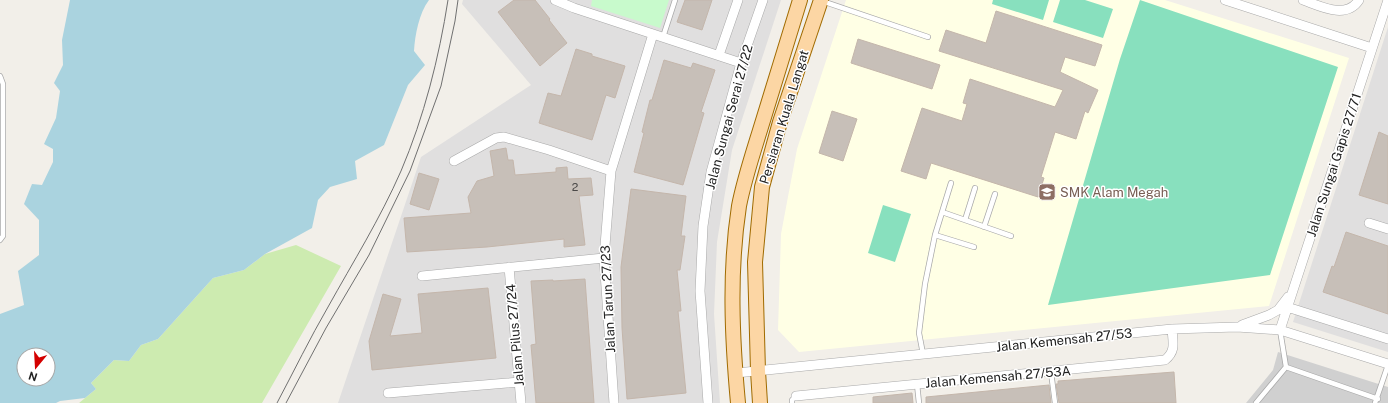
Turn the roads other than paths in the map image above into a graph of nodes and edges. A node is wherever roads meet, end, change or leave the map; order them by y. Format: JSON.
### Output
{"nodes":[{"id":1,"x":555,"y":0,"type":"edge"},
{"id":2,"x":675,"y":0,"type":"edge"},
{"id":3,"x":738,"y":0,"type":"edge"},
{"id":4,"x":763,"y":0,"type":"edge"},
{"id":5,"x":800,"y":0,"type":"edge"},
{"id":6,"x":821,"y":0,"type":"edge"},
{"id":7,"x":1225,"y":0,"type":"edge"},
{"id":8,"x":1303,"y":0,"type":"edge"},
{"id":9,"x":1359,"y":0,"type":"edge"},
{"id":10,"x":1388,"y":0,"type":"edge"},
{"id":11,"x":1249,"y":3,"type":"edge"},
{"id":12,"x":653,"y":34,"type":"junction"},
{"id":13,"x":663,"y":37,"type":"junction"},
{"id":14,"x":928,"y":37,"type":"dead end"},
{"id":15,"x":1372,"y":48,"type":"junction"},
{"id":16,"x":719,"y":55,"type":"junction"},
{"id":17,"x":741,"y":63,"type":"junction"},
{"id":18,"x":0,"y":76,"type":"edge"},
{"id":19,"x":454,"y":161,"type":"dead end"},
{"id":20,"x":611,"y":171,"type":"junction"},
{"id":21,"x":951,"y":183,"type":"dead end"},
{"id":22,"x":975,"y":188,"type":"dead end"},
{"id":23,"x":995,"y":194,"type":"dead end"},
{"id":24,"x":942,"y":212,"type":"junction"},
{"id":25,"x":965,"y":220,"type":"junction"},
{"id":26,"x":1369,"y":223,"type":"dead end"},
{"id":27,"x":984,"y":227,"type":"junction"},
{"id":28,"x":1388,"y":229,"type":"edge"},
{"id":29,"x":934,"y":235,"type":"junction"},
{"id":30,"x":1011,"y":236,"type":"dead end"},
{"id":31,"x":0,"y":240,"type":"edge"},
{"id":32,"x":974,"y":247,"type":"dead end"},
{"id":33,"x":604,"y":258,"type":"junction"},
{"id":34,"x":509,"y":267,"type":"junction"},
{"id":35,"x":422,"y":276,"type":"dead end"},
{"id":36,"x":1292,"y":293,"type":"junction"},
{"id":37,"x":1287,"y":307,"type":"junction"},
{"id":38,"x":1237,"y":327,"type":"junction"},
{"id":39,"x":1172,"y":329,"type":"junction"},
{"id":40,"x":1280,"y":330,"type":"junction"},
{"id":41,"x":1388,"y":339,"type":"edge"},
{"id":42,"x":923,"y":354,"type":"junction"},
{"id":43,"x":1388,"y":365,"type":"edge"},
{"id":44,"x":1286,"y":367,"type":"junction"},
{"id":45,"x":758,"y":371,"type":"junction"},
{"id":46,"x":736,"y":372,"type":"junction"},
{"id":47,"x":1051,"y":372,"type":"junction"},
{"id":48,"x":519,"y":382,"type":"junction"},
{"id":49,"x":917,"y":384,"type":"junction"},
{"id":50,"x":388,"y":393,"type":"dead end"},
{"id":51,"x":794,"y":399,"type":"edge"},
{"id":52,"x":1376,"y":401,"type":"edge"},
{"id":53,"x":521,"y":403,"type":"edge"},
{"id":54,"x":614,"y":403,"type":"edge"},
{"id":55,"x":708,"y":403,"type":"edge"},
{"id":56,"x":738,"y":403,"type":"edge"},
{"id":57,"x":760,"y":403,"type":"edge"},
{"id":58,"x":919,"y":403,"type":"edge"},
{"id":59,"x":1055,"y":403,"type":"edge"},
{"id":60,"x":1256,"y":403,"type":"edge"}],
"edges":[{"from":1,"to":12,"type":"street"},
{"from":2,"to":13,"type":"lane"},
{"from":3,"to":16,"type":"street"},
{"from":4,"to":17,"type":"street","name":"Jalan Sungai Serai 27/22"},
{"from":5,"to":46,"type":"main road","name":"Persiaran Kuala Langat"},
{"from":6,"to":14,"type":"lane"},
{"from":6,"to":45,"type":"main road","name":"Persiaran Kuala Langat"},
{"from":7,"to":11,"type":"street"},
{"from":8,"to":9,"type":"street"},
{"from":10,"to":15,"type":"street","name":"Jalan Sungai Gapis 27/71"},
{"from":11,"to":15,"type":"street"},
{"from":12,"to":13,"type":"street"},
{"from":12,"to":20,"type":"street","name":"Jalan Tarun 27/23"},
{"from":13,"to":16,"type":"street"},
{"from":15,"to":36,"type":"street","name":"Jalan Sungai Gapis 27/71"},
{"from":16,"to":17,"type":"street"},
{"from":17,"to":55,"type":"street","name":"Jalan Sungai Serai 27/22"},
{"from":18,"to":31,"type":"lane"},
{"from":19,"to":20,"type":"street"},
{"from":20,"to":33,"type":"street","name":"Jalan Tarun 27/23"},
{"from":21,"to":24,"type":"lane"},
{"from":22,"to":25,"type":"lane"},
{"from":23,"to":27,"type":"lane"},
{"from":24,"to":25,"type":"lane"},
{"from":24,"to":29,"type":"lane"},
{"from":25,"to":27,"type":"lane"},
{"from":26,"to":28,"type":"street"},
{"from":27,"to":30,"type":"lane"},
{"from":29,"to":32,"type":"lane"},
{"from":29,"to":42,"type":"lane"},
{"from":33,"to":34,"type":"street"},
{"from":33,"to":54,"type":"street","name":"Jalan Tarun 27/23"},
{"from":34,"to":35,"type":"street"},
{"from":34,"to":48,"type":"street","name":"Jalan Pilus 27/24"},
{"from":36,"to":37,"type":"street","name":"Jalan Sungai Gapis 27/71"},
{"from":36,"to":38,"type":"street"},
{"from":37,"to":40,"type":"street","name":"Jalan Sungai Gapis 27/71"},
{"from":37,"to":41,"type":"street"},
{"from":38,"to":39,"type":"street","name":"Jalan Kemensah 27/53"},
{"from":38,"to":40,"type":"street","name":"Jalan Kemensah 27/53"},
{"from":39,"to":42,"type":"street","name":"Jalan Kemensah 27/53"},
{"from":39,"to":47,"type":"street","name":"Jalan Kemensah 27/53A"},
{"from":40,"to":43,"type":"street","name":"Jalan Kemensah 27/53"},
{"from":40,"to":44,"type":"lane"},
{"from":42,"to":45,"type":"street","name":"Jalan Kemensah 27/53"},
{"from":43,"to":52,"type":"lane"},
{"from":44,"to":52,"type":"lane"},
{"from":44,"to":60,"type":"lane"},
{"from":45,"to":46,"type":"street","name":"Jalan Kemensah 27/53"},
{"from":45,"to":57,"type":"main road","name":"Persiaran Kuala Langat"},
{"from":46,"to":56,"type":"main road","name":"Persiaran Kuala Langat"},
{"from":47,"to":49,"type":"street","name":"Jalan Kemensah 27/53A"},
{"from":47,"to":59,"type":"lane"},
{"from":48,"to":50,"type":"street"},
{"from":48,"to":53,"type":"street","name":"Jalan Pilus 27/24"},
{"from":49,"to":51,"type":"street","name":"Jalan Kemensah 27/53A"},
{"from":49,"to":58,"type":"lane"}]}
